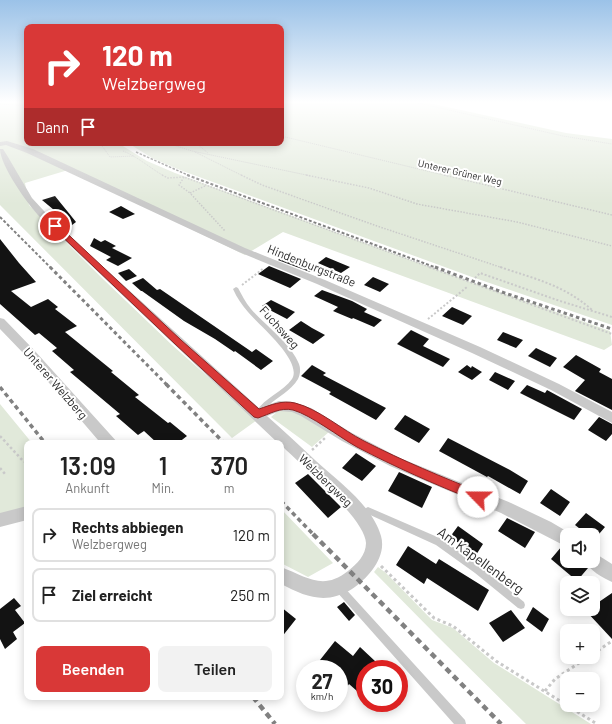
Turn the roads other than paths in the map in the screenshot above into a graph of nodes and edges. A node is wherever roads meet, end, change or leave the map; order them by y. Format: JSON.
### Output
{"nodes":[{"id":1,"x":0,"y":144,"type":"edge"},
{"id":2,"x":0,"y":151,"type":"edge"},
{"id":3,"x":236,"y":289,"type":"road end"},
{"id":4,"x":0,"y":322,"type":"edge"},
{"id":5,"x":258,"y":414,"type":"junction"},
{"id":6,"x":612,"y":418,"type":"edge"},
{"id":7,"x":108,"y":440,"type":"edge"},
{"id":8,"x":24,"y":514,"type":"edge"},
{"id":9,"x":361,"y":514,"type":"junction"},
{"id":10,"x":0,"y":520,"type":"edge"},
{"id":11,"x":560,"y":536,"type":"edge"},
{"id":12,"x":600,"y":565,"type":"edge"},
{"id":13,"x":612,"y":574,"type":"edge"},
{"id":14,"x":284,"y":576,"type":"edge"},
{"id":15,"x":338,"y":587,"type":"junction"},
{"id":16,"x":522,"y":605,"type":"dead end"},
{"id":17,"x":461,"y":724,"type":"edge"}],
"edges":[{"from":1,"to":6,"type":"street","name":"Hindenburgstraße"},
{"from":2,"to":5,"type":"street","name":"Welzbergweg"},
{"from":3,"to":5,"type":"lane","name":"Fuchsweg"},
{"from":4,"to":7,"type":"street","name":"Unterer Welzberg"},
{"from":5,"to":9,"type":"street","name":"Welzbergweg"},
{"from":5,"to":11,"type":"street"},
{"from":8,"to":10,"type":"street"},
{"from":9,"to":15,"type":"street","name":"Welzbergweg"},
{"from":9,"to":16,"type":"lane","name":"Am Kapellenberg"},
{"from":12,"to":13,"type":"street"},
{"from":14,"to":15,"type":"street","name":"Welzbergweg"},
{"from":15,"to":17,"type":"lane"}]}
